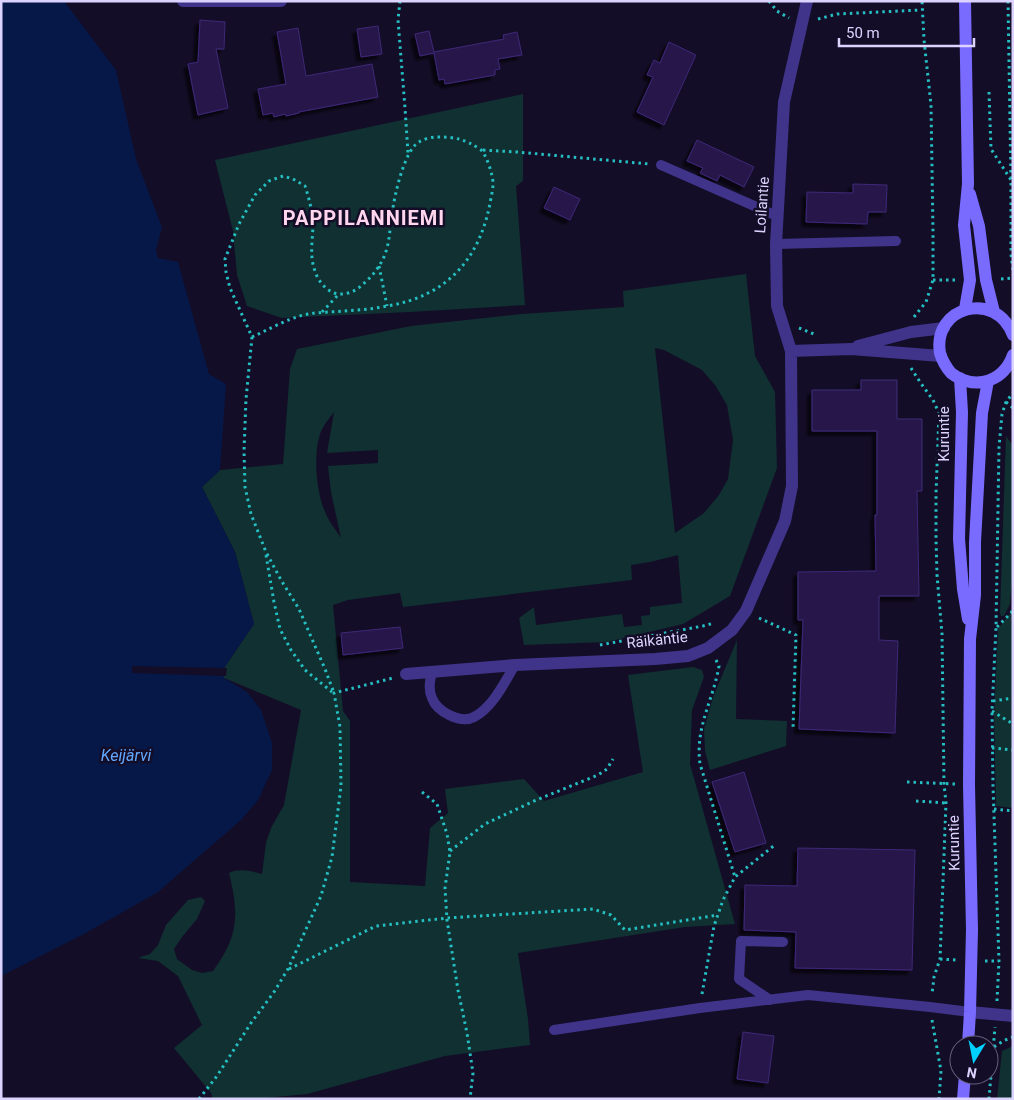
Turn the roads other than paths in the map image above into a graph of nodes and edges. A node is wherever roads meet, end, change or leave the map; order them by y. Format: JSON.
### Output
{"nodes":[{"id":1,"x":183,"y":1,"type":"edge"},
{"id":2,"x":281,"y":1,"type":"edge"},
{"id":3,"x":807,"y":1,"type":"edge"},
{"id":4,"x":965,"y":1,"type":"edge"},
{"id":5,"x":661,"y":165,"type":"road end"},
{"id":6,"x":968,"y":184,"type":"junction"},
{"id":7,"x":777,"y":216,"type":"junction"},
{"id":8,"x":896,"y":241,"type":"dead end"},
{"id":9,"x":776,"y":244,"type":"junction"},
{"id":10,"x":966,"y":309,"type":"junction"},
{"id":11,"x":994,"y":312,"type":"junction"},
{"id":12,"x":944,"y":328,"type":"junction"},
{"id":13,"x":1013,"y":334,"type":"edge"},
{"id":14,"x":851,"y":349,"type":"junction"},
{"id":15,"x":791,"y":350,"type":"junction"},
{"id":16,"x":941,"y":356,"type":"junction"},
{"id":17,"x":1012,"y":360,"type":"edge"},
{"id":18,"x":960,"y":378,"type":"junction"},
{"id":19,"x":988,"y":381,"type":"junction"},
{"id":20,"x":970,"y":639,"type":"junction"},
{"id":21,"x":514,"y":665,"type":"junction"},
{"id":22,"x":432,"y":671,"type":"junction"},
{"id":23,"x":406,"y":674,"type":"road end"},
{"id":24,"x":783,"y":942,"type":"dead end"},
{"id":25,"x":770,"y":1000,"type":"junction"},
{"id":26,"x":970,"y":1012,"type":"junction"},
{"id":27,"x":1013,"y":1016,"type":"edge"},
{"id":28,"x":554,"y":1030,"type":"dead end"},
{"id":29,"x":969,"y":1035,"type":"edge"},
{"id":30,"x":964,"y":1085,"type":"edge"},
{"id":31,"x":963,"y":1099,"type":"edge"}],
"edges":[{"from":1,"to":2,"type":"street"},
{"from":3,"to":7,"type":"street","name":"Loilantie"},
{"from":4,"to":6,"type":"main road"},
{"from":5,"to":7,"type":"lane"},
{"from":6,"to":10,"type":"main road"},
{"from":6,"to":11,"type":"main road"},
{"from":7,"to":9,"type":"street","name":"Loilantie"},
{"from":8,"to":9,"type":"lane"},
{"from":9,"to":15,"type":"street","name":"Loilantie"},
{"from":10,"to":11,"type":"main road"},
{"from":10,"to":12,"type":"main road"},
{"from":11,"to":13,"type":"main road"},
{"from":12,"to":14,"type":"street"},
{"from":12,"to":16,"type":"main road"},
{"from":14,"to":15,"type":"street"},
{"from":14,"to":16,"type":"street"},
{"from":15,"to":21,"type":"street","name":"Räikäntie"},
{"from":16,"to":18,"type":"main road"},
{"from":17,"to":19,"type":"main road"},
{"from":18,"to":19,"type":"main road"},
{"from":18,"to":20,"type":"main road","name":"Kuruntie"},
{"from":19,"to":20,"type":"main road","name":"Kuruntie"},
{"from":20,"to":26,"type":"main road","name":"Kuruntie"},
{"from":21,"to":22,"type":"street","name":"Räikäntie"},
{"from":21,"to":22,"type":"lane"},
{"from":22,"to":23,"type":"street","name":"Räikäntie"},
{"from":24,"to":25,"type":"lane"},
{"from":25,"to":26,"type":"lane"},
{"from":25,"to":28,"type":"lane"},
{"from":26,"to":27,"type":"street"},
{"from":26,"to":29,"type":"main road","name":"Kuruntie"},
{"from":30,"to":31,"type":"main road"}]}
